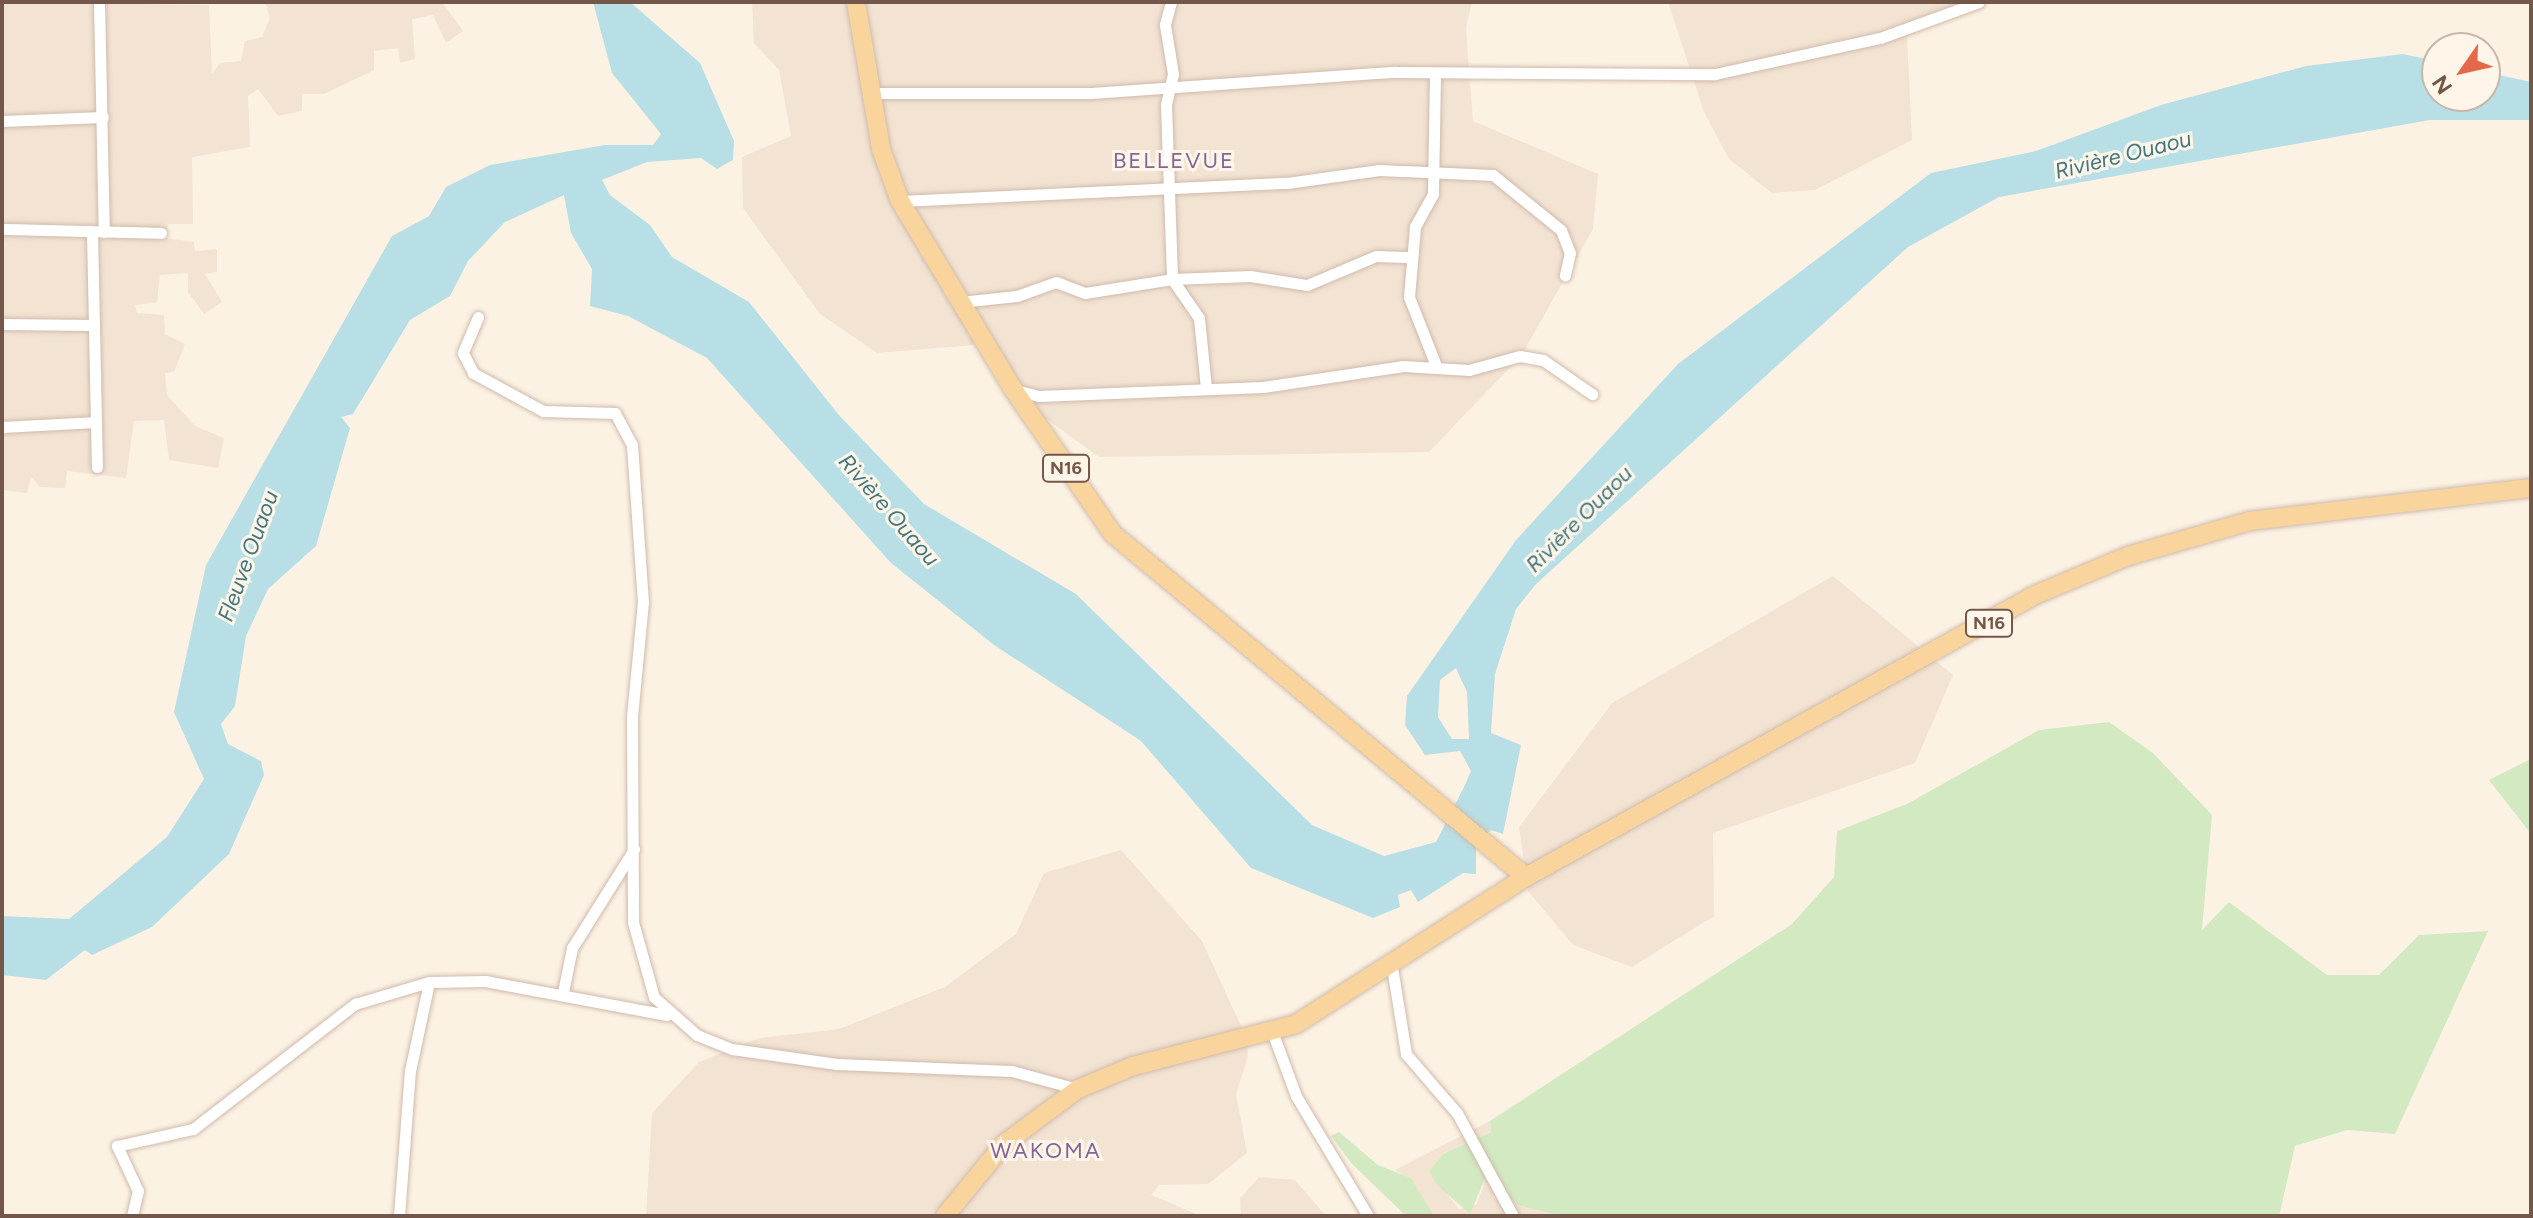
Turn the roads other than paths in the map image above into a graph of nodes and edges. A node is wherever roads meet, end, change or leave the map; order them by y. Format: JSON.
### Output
{"nodes":[{"id":1,"x":99,"y":2,"type":"edge"},
{"id":2,"x":856,"y":2,"type":"edge"},
{"id":3,"x":1171,"y":2,"type":"edge"},
{"id":4,"x":1979,"y":2,"type":"edge"},
{"id":5,"x":1435,"y":76,"type":"junction"},
{"id":6,"x":1166,"y":89,"type":"junction"},
{"id":7,"x":873,"y":93,"type":"junction"},
{"id":8,"x":103,"y":117,"type":"junction"},
{"id":9,"x":2,"y":121,"type":"edge"},
{"id":10,"x":1430,"y":169,"type":"junction"},
{"id":11,"x":1166,"y":185,"type":"junction"},
{"id":12,"x":900,"y":201,"type":"junction"},
{"id":13,"x":2,"y":229,"type":"edge"},
{"id":14,"x":98,"y":232,"type":"junction"},
{"id":15,"x":161,"y":233,"type":"dead end"},
{"id":16,"x":1411,"y":257,"type":"junction"},
{"id":17,"x":1565,"y":275,"type":"dead end"},
{"id":18,"x":1172,"y":279,"type":"junction"},
{"id":19,"x":960,"y":302,"type":"junction"},
{"id":20,"x":478,"y":317,"type":"dead end"},
{"id":21,"x":2,"y":324,"type":"edge"},
{"id":22,"x":94,"y":325,"type":"junction"},
{"id":23,"x":1437,"y":368,"type":"junction"},
{"id":24,"x":1206,"y":388,"type":"junction"},
{"id":25,"x":1013,"y":389,"type":"junction"},
{"id":26,"x":1592,"y":394,"type":"dead end"},
{"id":27,"x":96,"y":422,"type":"junction"},
{"id":28,"x":2,"y":427,"type":"edge"},
{"id":29,"x":97,"y":467,"type":"dead end"},
{"id":30,"x":2531,"y":488,"type":"edge"},
{"id":31,"x":634,"y":849,"type":"junction"},
{"id":32,"x":1526,"y":877,"type":"junction"},
{"id":33,"x":1390,"y":961,"type":"junction"},
{"id":34,"x":429,"y":982,"type":"junction"},
{"id":35,"x":563,"y":992,"type":"junction"},
{"id":36,"x":667,"y":1015,"type":"junction"},
{"id":37,"x":1273,"y":1034,"type":"junction"},
{"id":38,"x":1078,"y":1089,"type":"junction"},
{"id":39,"x":132,"y":1216,"type":"edge"},
{"id":40,"x":399,"y":1216,"type":"edge"},
{"id":41,"x":945,"y":1216,"type":"edge"},
{"id":42,"x":1368,"y":1216,"type":"edge"},
{"id":43,"x":1513,"y":1216,"type":"edge"}],
"edges":[{"from":1,"to":8,"type":"street"},
{"from":2,"to":7,"type":"main road","number":"N16"},
{"from":3,"to":6,"type":"street"},
{"from":4,"to":5,"type":"street"},
{"from":5,"to":6,"type":"street"},
{"from":5,"to":10,"type":"street"},
{"from":6,"to":7,"type":"street"},
{"from":6,"to":11,"type":"street"},
{"from":7,"to":12,"type":"main road","number":"N16"},
{"from":8,"to":9,"type":"street"},
{"from":8,"to":14,"type":"street"},
{"from":10,"to":11,"type":"street"},
{"from":10,"to":16,"type":"street"},
{"from":10,"to":17,"type":"street"},
{"from":11,"to":12,"type":"street"},
{"from":11,"to":18,"type":"street"},
{"from":12,"to":19,"type":"main road","number":"N16"},
{"from":13,"to":14,"type":"street"},
{"from":14,"to":15,"type":"street"},
{"from":14,"to":22,"type":"street"},
{"from":16,"to":18,"type":"street"},
{"from":16,"to":23,"type":"street"},
{"from":18,"to":19,"type":"street"},
{"from":18,"to":24,"type":"street"},
{"from":19,"to":25,"type":"main road","number":"N16"},
{"from":20,"to":31,"type":"street"},
{"from":21,"to":22,"type":"street"},
{"from":22,"to":27,"type":"street"},
{"from":23,"to":24,"type":"street"},
{"from":23,"to":26,"type":"street"},
{"from":24,"to":25,"type":"street"},
{"from":25,"to":32,"type":"main road","number":"N16"},
{"from":27,"to":28,"type":"street"},
{"from":27,"to":29,"type":"street"},
{"from":30,"to":32,"type":"main road","name":"N16","number":"N16"},
{"from":31,"to":35,"type":"street"},
{"from":31,"to":36,"type":"street"},
{"from":32,"to":33,"type":"main road","name":"N16"},
{"from":33,"to":37,"type":"main road","name":"N16"},
{"from":33,"to":43,"type":"street"},
{"from":34,"to":35,"type":"street"},
{"from":34,"to":39,"type":"street"},
{"from":34,"to":40,"type":"street"},
{"from":35,"to":36,"type":"street"},
{"from":36,"to":38,"type":"street"},
{"from":37,"to":38,"type":"main road","name":"N16"},
{"from":37,"to":42,"type":"street"},
{"from":38,"to":41,"type":"main road","name":"N16"}]}
